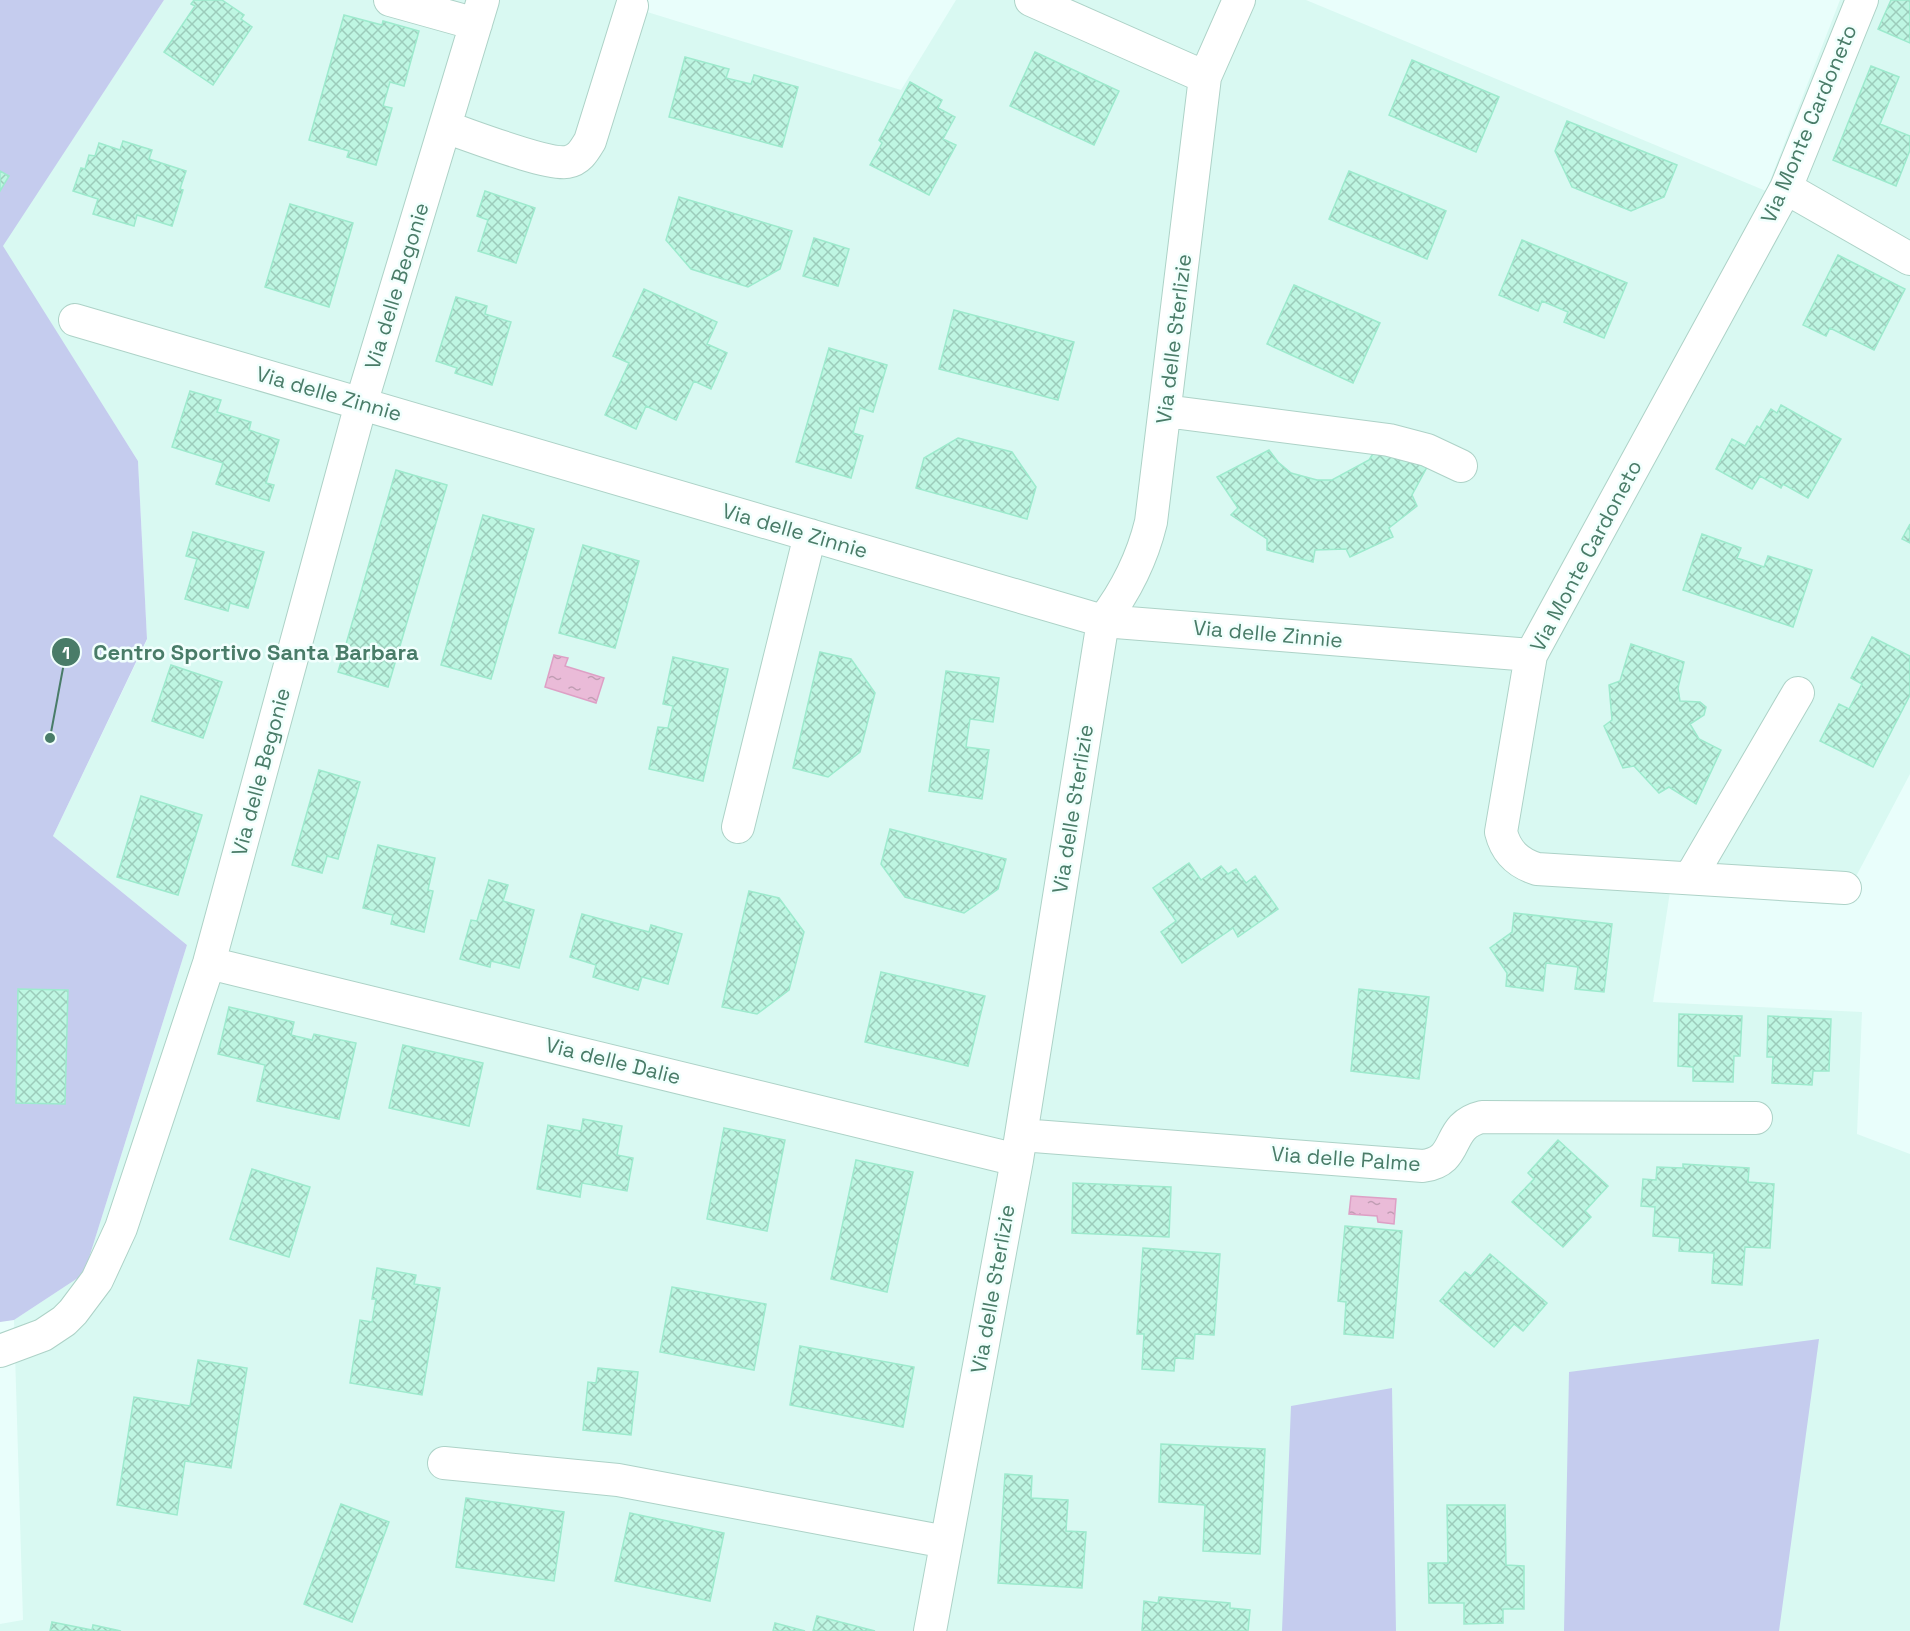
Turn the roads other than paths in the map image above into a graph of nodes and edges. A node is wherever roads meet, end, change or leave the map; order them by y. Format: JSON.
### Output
{"nodes":[{"id":1,"x":390,"y":0,"type":"edge"},
{"id":2,"x":1031,"y":0,"type":"edge"},
{"id":3,"x":1239,"y":0,"type":"edge"},
{"id":4,"x":1862,"y":0,"type":"edge"},
{"id":5,"x":632,"y":6,"type":"dead end"},
{"id":6,"x":480,"y":12,"type":"edge"},
{"id":7,"x":1205,"y":78,"type":"junction"},
{"id":8,"x":445,"y":127,"type":"junction"},
{"id":9,"x":1786,"y":188,"type":"junction"},
{"id":10,"x":1910,"y":259,"type":"edge"},
{"id":11,"x":75,"y":320,"type":"dead end"},
{"id":12,"x":361,"y":404,"type":"junction"},
{"id":13,"x":1165,"y":411,"type":"junction"},
{"id":14,"x":1461,"y":466,"type":"dead end"},
{"id":15,"x":810,"y":535,"type":"junction"},
{"id":16,"x":1103,"y":621,"type":"junction"},
{"id":17,"x":1531,"y":655,"type":"junction"},
{"id":18,"x":1798,"y":693,"type":"dead end"},
{"id":19,"x":738,"y":827,"type":"dead end"},
{"id":20,"x":1690,"y":878,"type":"junction"},
{"id":21,"x":1845,"y":888,"type":"dead end"},
{"id":22,"x":209,"y":963,"type":"junction"},
{"id":23,"x":1756,"y":1118,"type":"dead end"},
{"id":24,"x":1019,"y":1147,"type":"junction"},
{"id":25,"x":0,"y":1351,"type":"edge"},
{"id":26,"x":444,"y":1463,"type":"dead end"},
{"id":27,"x":946,"y":1542,"type":"junction"},
{"id":28,"x":930,"y":1631,"type":"edge"}],
"edges":[{"from":1,"to":6,"type":"street"},
{"from":2,"to":7,"type":"street"},
{"from":3,"to":7,"type":"street","name":"Via delle Sterlizie"},
{"from":4,"to":9,"type":"street","name":"Via Monte Cardoneto"},
{"from":5,"to":8,"type":"street"},
{"from":6,"to":8,"type":"street","name":"Via delle Begonie"},
{"from":7,"to":13,"type":"street","name":"Via delle Sterlizie"},
{"from":8,"to":12,"type":"street","name":"Via delle Begonie"},
{"from":9,"to":10,"type":"street"},
{"from":9,"to":17,"type":"street","name":"Via Monte Cardoneto"},
{"from":11,"to":12,"type":"street","name":"Via delle Zinnie"},
{"from":12,"to":15,"type":"street","name":"Via delle Zinnie"},
{"from":12,"to":22,"type":"street","name":"Via delle Begonie"},
{"from":13,"to":14,"type":"street"},
{"from":13,"to":16,"type":"street","name":"Via delle Sterlizie"},
{"from":15,"to":16,"type":"street","name":"Via delle Zinnie"},
{"from":15,"to":19,"type":"street"},
{"from":16,"to":17,"type":"street","name":"Via delle Zinnie"},
{"from":16,"to":24,"type":"street","name":"Via delle Sterlizie"},
{"from":17,"to":20,"type":"street","name":"Via Monte Cardoneto"},
{"from":18,"to":20,"type":"street"},
{"from":20,"to":21,"type":"street","name":"Via Monte Cardoneto"},
{"from":22,"to":24,"type":"street","name":"Via delle Dalie"},
{"from":22,"to":25,"type":"street","name":"Via delle Begonie"},
{"from":23,"to":24,"type":"street","name":"Via delle Palme"},
{"from":24,"to":27,"type":"street","name":"Via delle Sterlizie"},
{"from":26,"to":27,"type":"street"},
{"from":27,"to":28,"type":"street","name":"Via delle Sterlizie"}]}
